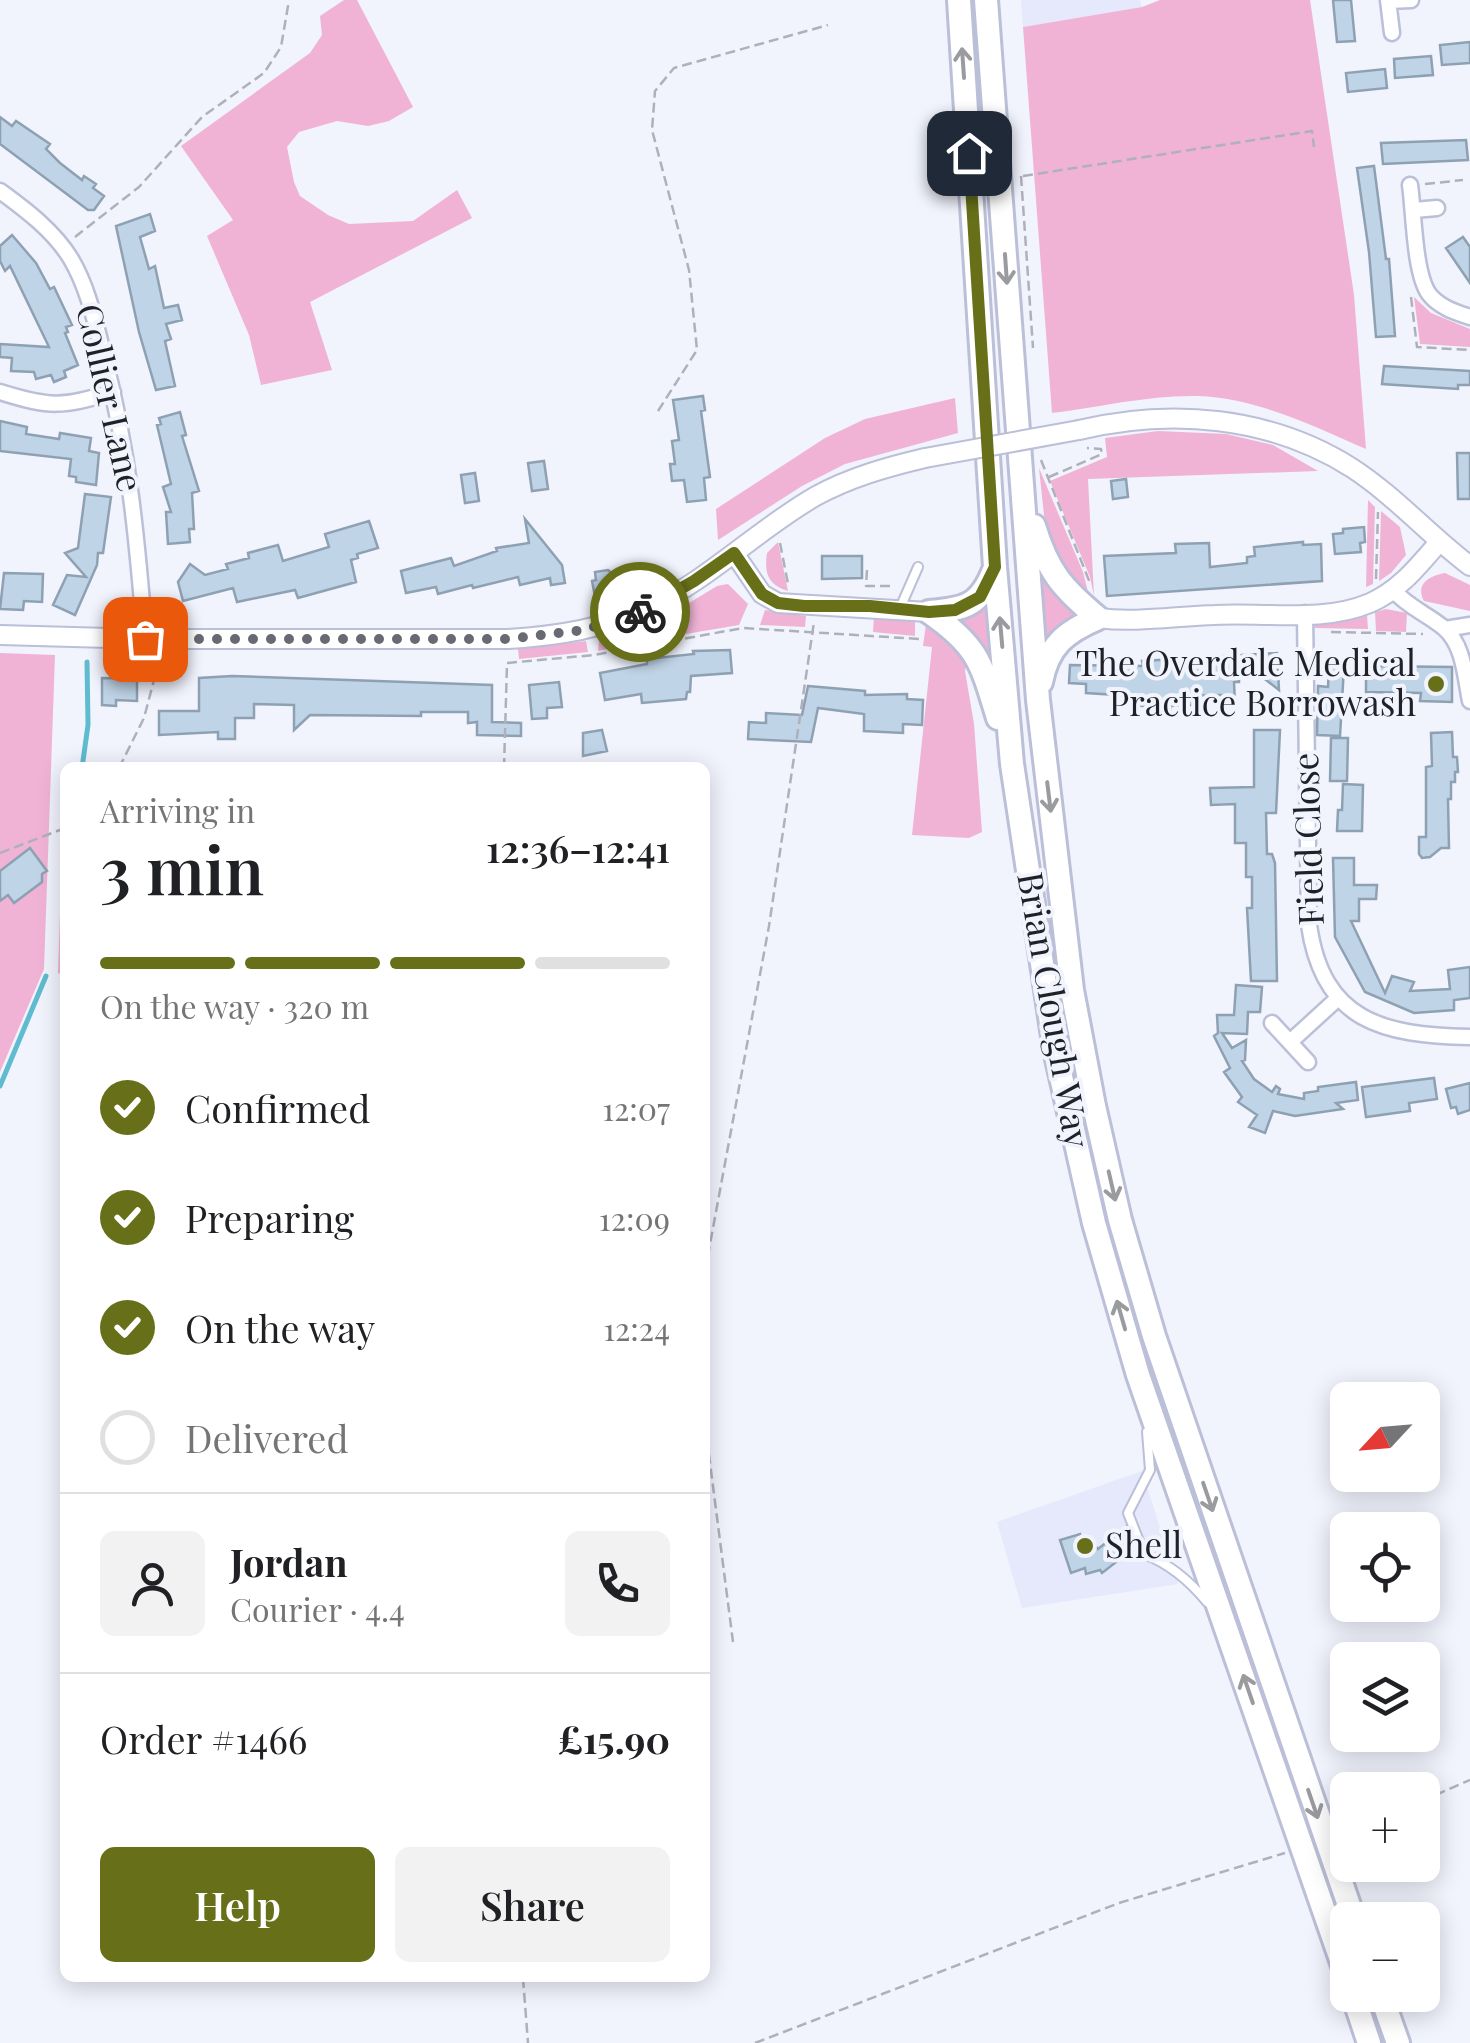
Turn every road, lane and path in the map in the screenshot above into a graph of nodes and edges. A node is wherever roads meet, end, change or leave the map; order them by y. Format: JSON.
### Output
{"nodes":[{"id":1,"x":289,"y":0,"type":"edge"},
{"id":2,"x":959,"y":0,"type":"edge"},
{"id":3,"x":986,"y":0,"type":"edge"},
{"id":4,"x":1411,"y":0,"type":"edge"},
{"id":5,"x":1388,"y":1,"type":"edge"},
{"id":6,"x":828,"y":25,"type":"dead end"},
{"id":7,"x":1392,"y":32,"type":"dead end"},
{"id":8,"x":1314,"y":147,"type":"dead end"},
{"id":9,"x":1010,"y":174,"type":"junction"},
{"id":10,"x":1463,"y":180,"type":"dead end"},
{"id":11,"x":1410,"y":185,"type":"joint"},
{"id":12,"x":0,"y":191,"type":"edge"},
{"id":13,"x":1436,"y":208,"type":"dead end"},
{"id":14,"x":1414,"y":210,"type":"junction"},
{"id":15,"x":62,"y":247,"type":"junction"},
{"id":16,"x":1421,"y":271,"type":"junction"},
{"id":17,"x":1470,"y":317,"type":"edge"},
{"id":18,"x":1033,"y":347,"type":"dead end"},
{"id":19,"x":1470,"y":350,"type":"edge"},
{"id":20,"x":0,"y":392,"type":"edge"},
{"id":21,"x":114,"y":392,"type":"junction"},
{"id":22,"x":658,"y":411,"type":"dead end"},
{"id":23,"x":1100,"y":449,"type":"dead end"},
{"id":24,"x":1042,"y":461,"type":"dead end"},
{"id":25,"x":1047,"y":478,"type":"junction"},
{"id":26,"x":1022,"y":485,"type":"junction"},
{"id":27,"x":1379,"y":489,"type":"junction"},
{"id":28,"x":776,"y":522,"type":"junction"},
{"id":29,"x":1440,"y":541,"type":"junction"},
{"id":30,"x":734,"y":553,"type":"junction"},
{"id":31,"x":1470,"y":566,"type":"edge"},
{"id":32,"x":918,"y":567,"type":"dead end"},
{"id":33,"x":995,"y":567,"type":"junction"},
{"id":34,"x":866,"y":570,"type":"dead end"},
{"id":35,"x":1090,"y":583,"type":"dead end"},
{"id":36,"x":910,"y":586,"type":"junction"},
{"id":37,"x":1394,"y":590,"type":"junction"},
{"id":38,"x":1376,"y":600,"type":"junction"},
{"id":39,"x":792,"y":605,"type":"junction"},
{"id":40,"x":816,"y":606,"type":"junction"},
{"id":41,"x":900,"y":608,"type":"junction"},
{"id":42,"x":929,"y":612,"type":"junction"},
{"id":43,"x":1098,"y":618,"type":"junction"},
{"id":44,"x":1305,"y":622,"type":"junction"},
{"id":45,"x":1470,"y":624,"type":"edge"},
{"id":46,"x":1447,"y":631,"type":"junction"},
{"id":47,"x":812,"y":632,"type":"junction"},
{"id":48,"x":0,"y":634,"type":"edge"},
{"id":49,"x":155,"y":639,"type":"junction"},
{"id":50,"x":508,"y":639,"type":"junction"},
{"id":51,"x":920,"y":639,"type":"dead end"},
{"id":52,"x":507,"y":664,"type":"junction"},
{"id":53,"x":1038,"y":700,"type":"junction"},
{"id":54,"x":1470,"y":701,"type":"edge"},
{"id":55,"x":122,"y":762,"type":"edge"},
{"id":56,"x":504,"y":762,"type":"edge"},
{"id":57,"x":1012,"y":764,"type":"junction"},
{"id":58,"x":60,"y":830,"type":"edge"},
{"id":59,"x":0,"y":853,"type":"edge"},
{"id":60,"x":1338,"y":998,"type":"junction"},
{"id":61,"x":1272,"y":1023,"type":"dead end"},
{"id":62,"x":1470,"y":1037,"type":"edge"},
{"id":63,"x":1290,"y":1042,"type":"junction"},
{"id":64,"x":1308,"y":1062,"type":"dead end"},
{"id":65,"x":710,"y":1244,"type":"edge"},
{"id":66,"x":1138,"y":1375,"type":"junction"},
{"id":67,"x":710,"y":1463,"type":"edge"},
{"id":68,"x":1226,"y":1624,"type":"junction"},
{"id":69,"x":733,"y":1642,"type":"dead end"},
{"id":70,"x":1470,"y":1780,"type":"edge"},
{"id":71,"x":1440,"y":1794,"type":"edge"},
{"id":72,"x":1301,"y":1848,"type":"junction"},
{"id":73,"x":1348,"y":1902,"type":"edge"},
{"id":74,"x":1330,"y":1929,"type":"edge"},
{"id":75,"x":523,"y":1982,"type":"edge"},
{"id":76,"x":1358,"y":2012,"type":"edge"},
{"id":77,"x":1387,"y":2012,"type":"edge"},
{"id":78,"x":528,"y":2043,"type":"edge"},
{"id":79,"x":754,"y":2043,"type":"edge"},
{"id":80,"x":1369,"y":2043,"type":"edge"},
{"id":81,"x":1398,"y":2043,"type":"edge"}],
"edges":[{"from":1,"to":15,"type":"path"},
{"from":33,"to":2,"type":"highway","name":"Brian Clough Way","one_way":true},
{"from":3,"to":9,"type":"highway","name":"Brian Clough Way"},
{"from":4,"to":5,"type":"street"},
{"from":5,"to":7,"type":"street"},
{"from":6,"to":22,"type":"path"},
{"from":8,"to":9,"type":"path"},
{"from":9,"to":18,"type":"path"},
{"from":9,"to":26,"type":"highway","name":"Brian Clough Way","one_way":true},
{"from":10,"to":11,"type":"path"},
{"from":11,"to":14,"type":"street"},
{"from":12,"to":15,"type":"street","name":"Collier Lane"},
{"from":13,"to":14,"type":"street"},
{"from":14,"to":16,"type":"street"},
{"from":15,"to":21,"type":"street","name":"Collier Lane"},
{"from":16,"to":17,"type":"street"},
{"from":16,"to":19,"type":"path"},
{"from":20,"to":21,"type":"street"},
{"from":21,"to":49,"type":"street","name":"Collier Lane"},
{"from":23,"to":25,"type":"path"},
{"from":24,"to":25,"type":"path"},
{"from":25,"to":35,"type":"path"},
{"from":26,"to":43,"type":"highway"},
{"from":26,"to":53,"type":"highway","name":"Brian Clough Way"},
{"from":27,"to":28,"type":"street","bridge":true},
{"from":27,"to":29,"type":"street"},
{"from":27,"to":38,"type":"path"},
{"from":28,"to":30,"type":"street"},
{"from":28,"to":39,"type":"path"},
{"from":29,"to":31,"type":"street"},
{"from":29,"to":37,"type":"street"},
{"from":30,"to":39,"type":"street"},
{"from":30,"to":50,"type":"street"},
{"from":32,"to":36,"type":"lane"},
{"from":33,"to":42,"type":"highway"},
{"from":57,"to":33,"type":"highway","name":"Brian Clough Way","one_way":true},
{"from":34,"to":36,"type":"path"},
{"from":36,"to":41,"type":"lane"},
{"from":37,"to":38,"type":"street"},
{"from":37,"to":46,"type":"street"},
{"from":38,"to":44,"type":"street"},
{"from":39,"to":40,"type":"street"},
{"from":40,"to":41,"type":"street"},
{"from":40,"to":47,"type":"path"},
{"from":41,"to":42,"type":"street"},
{"from":42,"to":57,"type":"highway"},
{"from":43,"to":44,"type":"street"},
{"from":43,"to":53,"type":"highway"},
{"from":44,"to":46,"type":"path"},
{"from":44,"to":60,"type":"street","name":"Field Close"},
{"from":45,"to":46,"type":"street"},
{"from":46,"to":54,"type":"street"},
{"from":47,"to":51,"type":"path"},
{"from":47,"to":52,"type":"path"},
{"from":47,"to":65,"type":"path"},
{"from":48,"to":49,"type":"street"},
{"from":49,"to":50,"type":"street"},
{"from":49,"to":55,"type":"path"},
{"from":50,"to":52,"type":"path"},
{"from":52,"to":56,"type":"path"},
{"from":53,"to":73,"type":"highway","name":"Brian Clough Way","one_way":true},
{"from":66,"to":57,"type":"highway","name":"Brian Clough Way","one_way":true},
{"from":58,"to":59,"type":"path"},
{"from":60,"to":62,"type":"street","name":"Field Close"},
{"from":60,"to":63,"type":"street"},
{"from":61,"to":63,"type":"street"},
{"from":63,"to":64,"type":"street"},
{"from":66,"to":68,"type":"highway","name":"Brian Clough Way"},
{"from":66,"to":68,"type":"lane"},
{"from":67,"to":69,"type":"path"},
{"from":72,"to":68,"type":"highway","name":"Brian Clough Way","one_way":true},
{"from":70,"to":71,"type":"path"},
{"from":72,"to":74,"type":"highway","name":"Brian Clough Way"},
{"from":72,"to":79,"type":"path"},
{"from":75,"to":78,"type":"path"},
{"from":76,"to":80,"type":"highway"},
{"from":77,"to":81,"type":"highway"}]}
